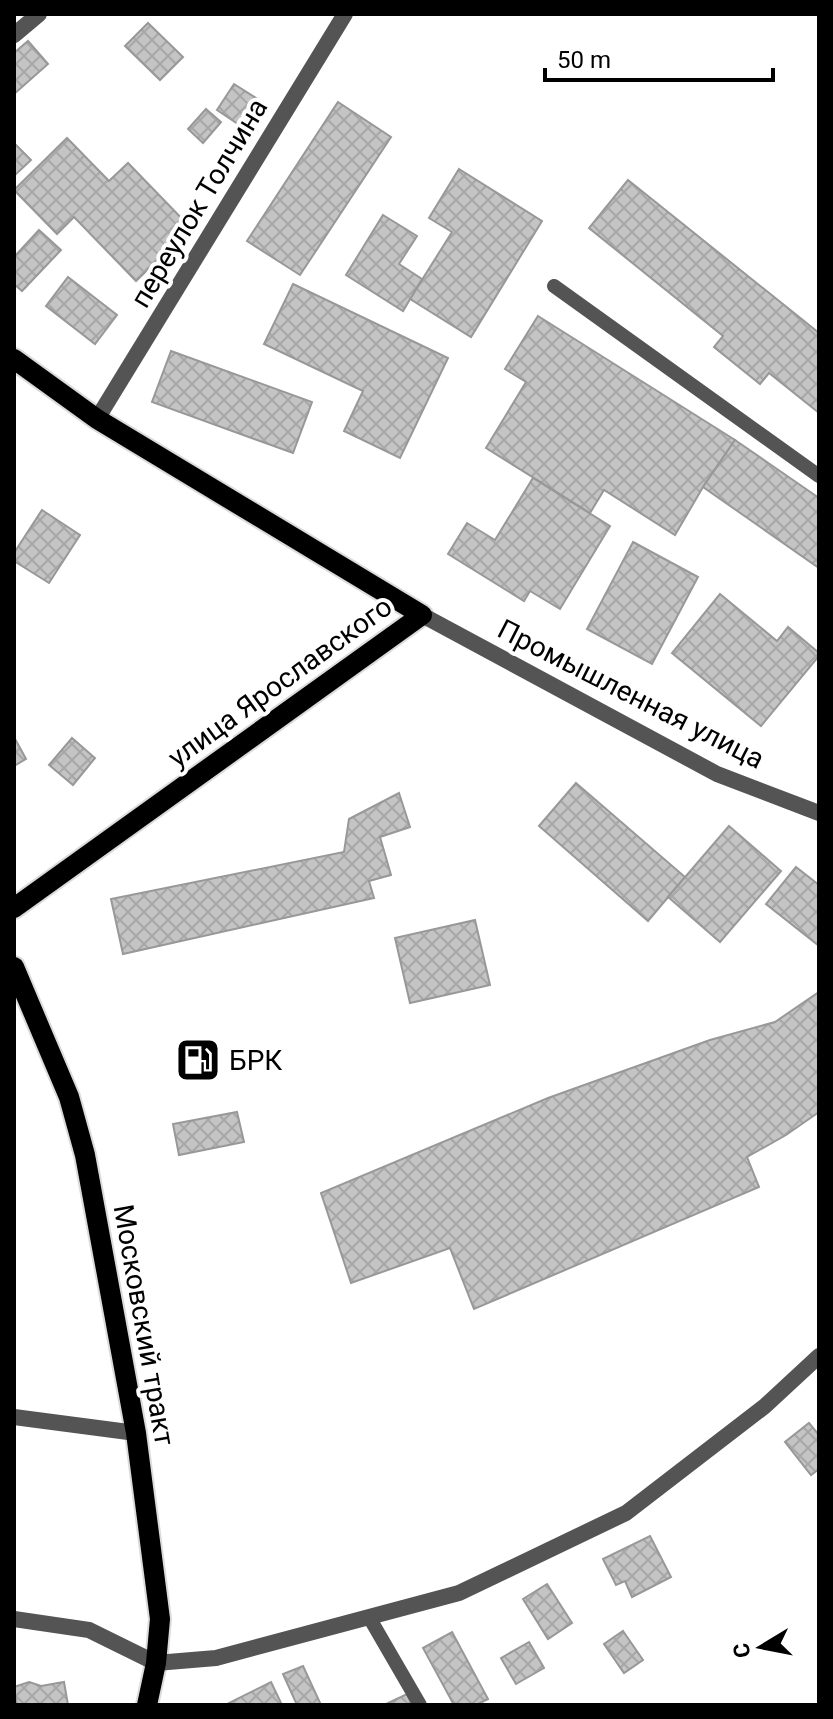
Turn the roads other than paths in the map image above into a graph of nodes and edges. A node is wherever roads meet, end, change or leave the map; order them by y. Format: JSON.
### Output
{"nodes":[{"id":1,"x":39,"y":14,"type":"edge"},
{"id":2,"x":345,"y":14,"type":"edge"},
{"id":3,"x":14,"y":35,"type":"edge"},
{"id":4,"x":554,"y":286,"type":"dead end"},
{"id":5,"x":14,"y":359,"type":"edge"},
{"id":6,"x":97,"y":419,"type":"junction"},
{"id":7,"x":819,"y":476,"type":"edge"},
{"id":8,"x":422,"y":615,"type":"junction"},
{"id":9,"x":819,"y":813,"type":"edge"},
{"id":10,"x":14,"y":908,"type":"edge"},
{"id":11,"x":14,"y":967,"type":"edge"},
{"id":12,"x":819,"y":1356,"type":"edge"},
{"id":13,"x":14,"y":1417,"type":"edge"},
{"id":14,"x":136,"y":1433,"type":"junction"},
{"id":15,"x":369,"y":1617,"type":"junction"},
{"id":16,"x":14,"y":1619,"type":"edge"},
{"id":17,"x":156,"y":1663,"type":"junction"},
{"id":18,"x":147,"y":1705,"type":"edge"},
{"id":19,"x":420,"y":1705,"type":"edge"}],
"edges":[{"from":1,"to":3,"type":"street"},
{"from":2,"to":6,"type":"street","name":"переулок Толчина"},
{"from":4,"to":7,"type":"lane"},
{"from":5,"to":6,"type":"main road","name":"улица Ярославского"},
{"from":6,"to":8,"type":"main road","name":"улица Ярославского"},
{"from":8,"to":9,"type":"street","name":"Промышленная улица"},
{"from":8,"to":10,"type":"main road","name":"улица Ярославского"},
{"from":11,"to":14,"type":"main road","name":"Московский тракт"},
{"from":12,"to":15,"type":"street"},
{"from":13,"to":14,"type":"street"},
{"from":14,"to":17,"type":"main road","name":"Московский тракт"},
{"from":15,"to":17,"type":"street"},
{"from":15,"to":19,"type":"lane"},
{"from":16,"to":17,"type":"street"},
{"from":17,"to":18,"type":"main road","name":"Московский тракт"}]}
